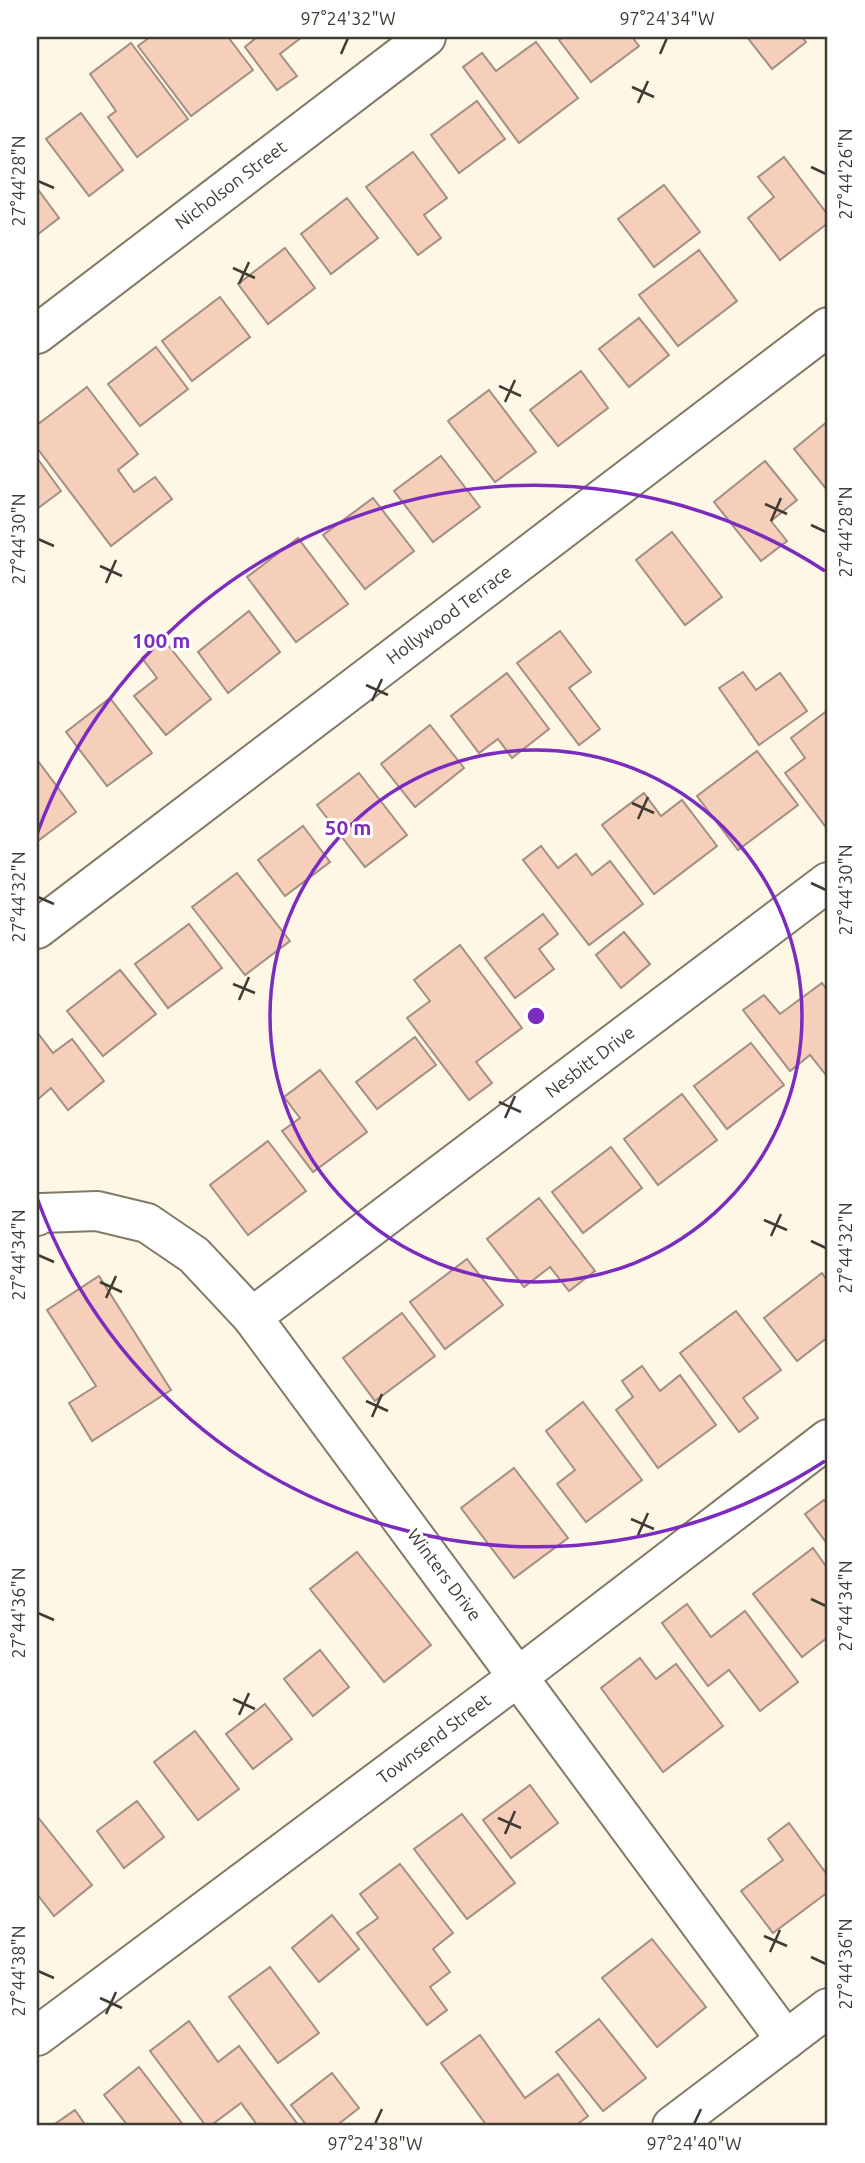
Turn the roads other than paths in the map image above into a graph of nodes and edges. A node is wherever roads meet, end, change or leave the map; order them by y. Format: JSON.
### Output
{"nodes":[{"id":1,"x":426,"y":37,"type":"edge"},
{"id":2,"x":828,"y":327,"type":"edge"},
{"id":3,"x":37,"y":334,"type":"edge"},
{"id":4,"x":828,"y":882,"type":"edge"},
{"id":5,"x":37,"y":929,"type":"edge"},
{"id":6,"x":38,"y":1211,"type":"edge"},
{"id":7,"x":252,"y":1317,"type":"junction"},
{"id":8,"x":828,"y":1438,"type":"edge"},
{"id":9,"x":519,"y":1676,"type":"junction"},
{"id":10,"x":828,"y":2008,"type":"edge"},
{"id":11,"x":37,"y":2036,"type":"edge"},
{"id":12,"x":786,"y":2040,"type":"junction"},
{"id":13,"x":672,"y":2126,"type":"edge"}],
"edges":[{"from":1,"to":3,"type":"street","name":"Nicholson Street"},
{"from":2,"to":5,"type":"street","name":"Hollywood Terrace"},
{"from":4,"to":7,"type":"street","name":"Nesbitt Drive"},
{"from":6,"to":7,"type":"street","name":"Winters Drive"},
{"from":7,"to":9,"type":"street","name":"Winters Drive"},
{"from":8,"to":9,"type":"street","name":"Townsend Street"},
{"from":9,"to":11,"type":"street","name":"Townsend Street"},
{"from":9,"to":12,"type":"street","name":"Winters Drive"},
{"from":10,"to":12,"type":"street"},
{"from":12,"to":13,"type":"street"}]}
